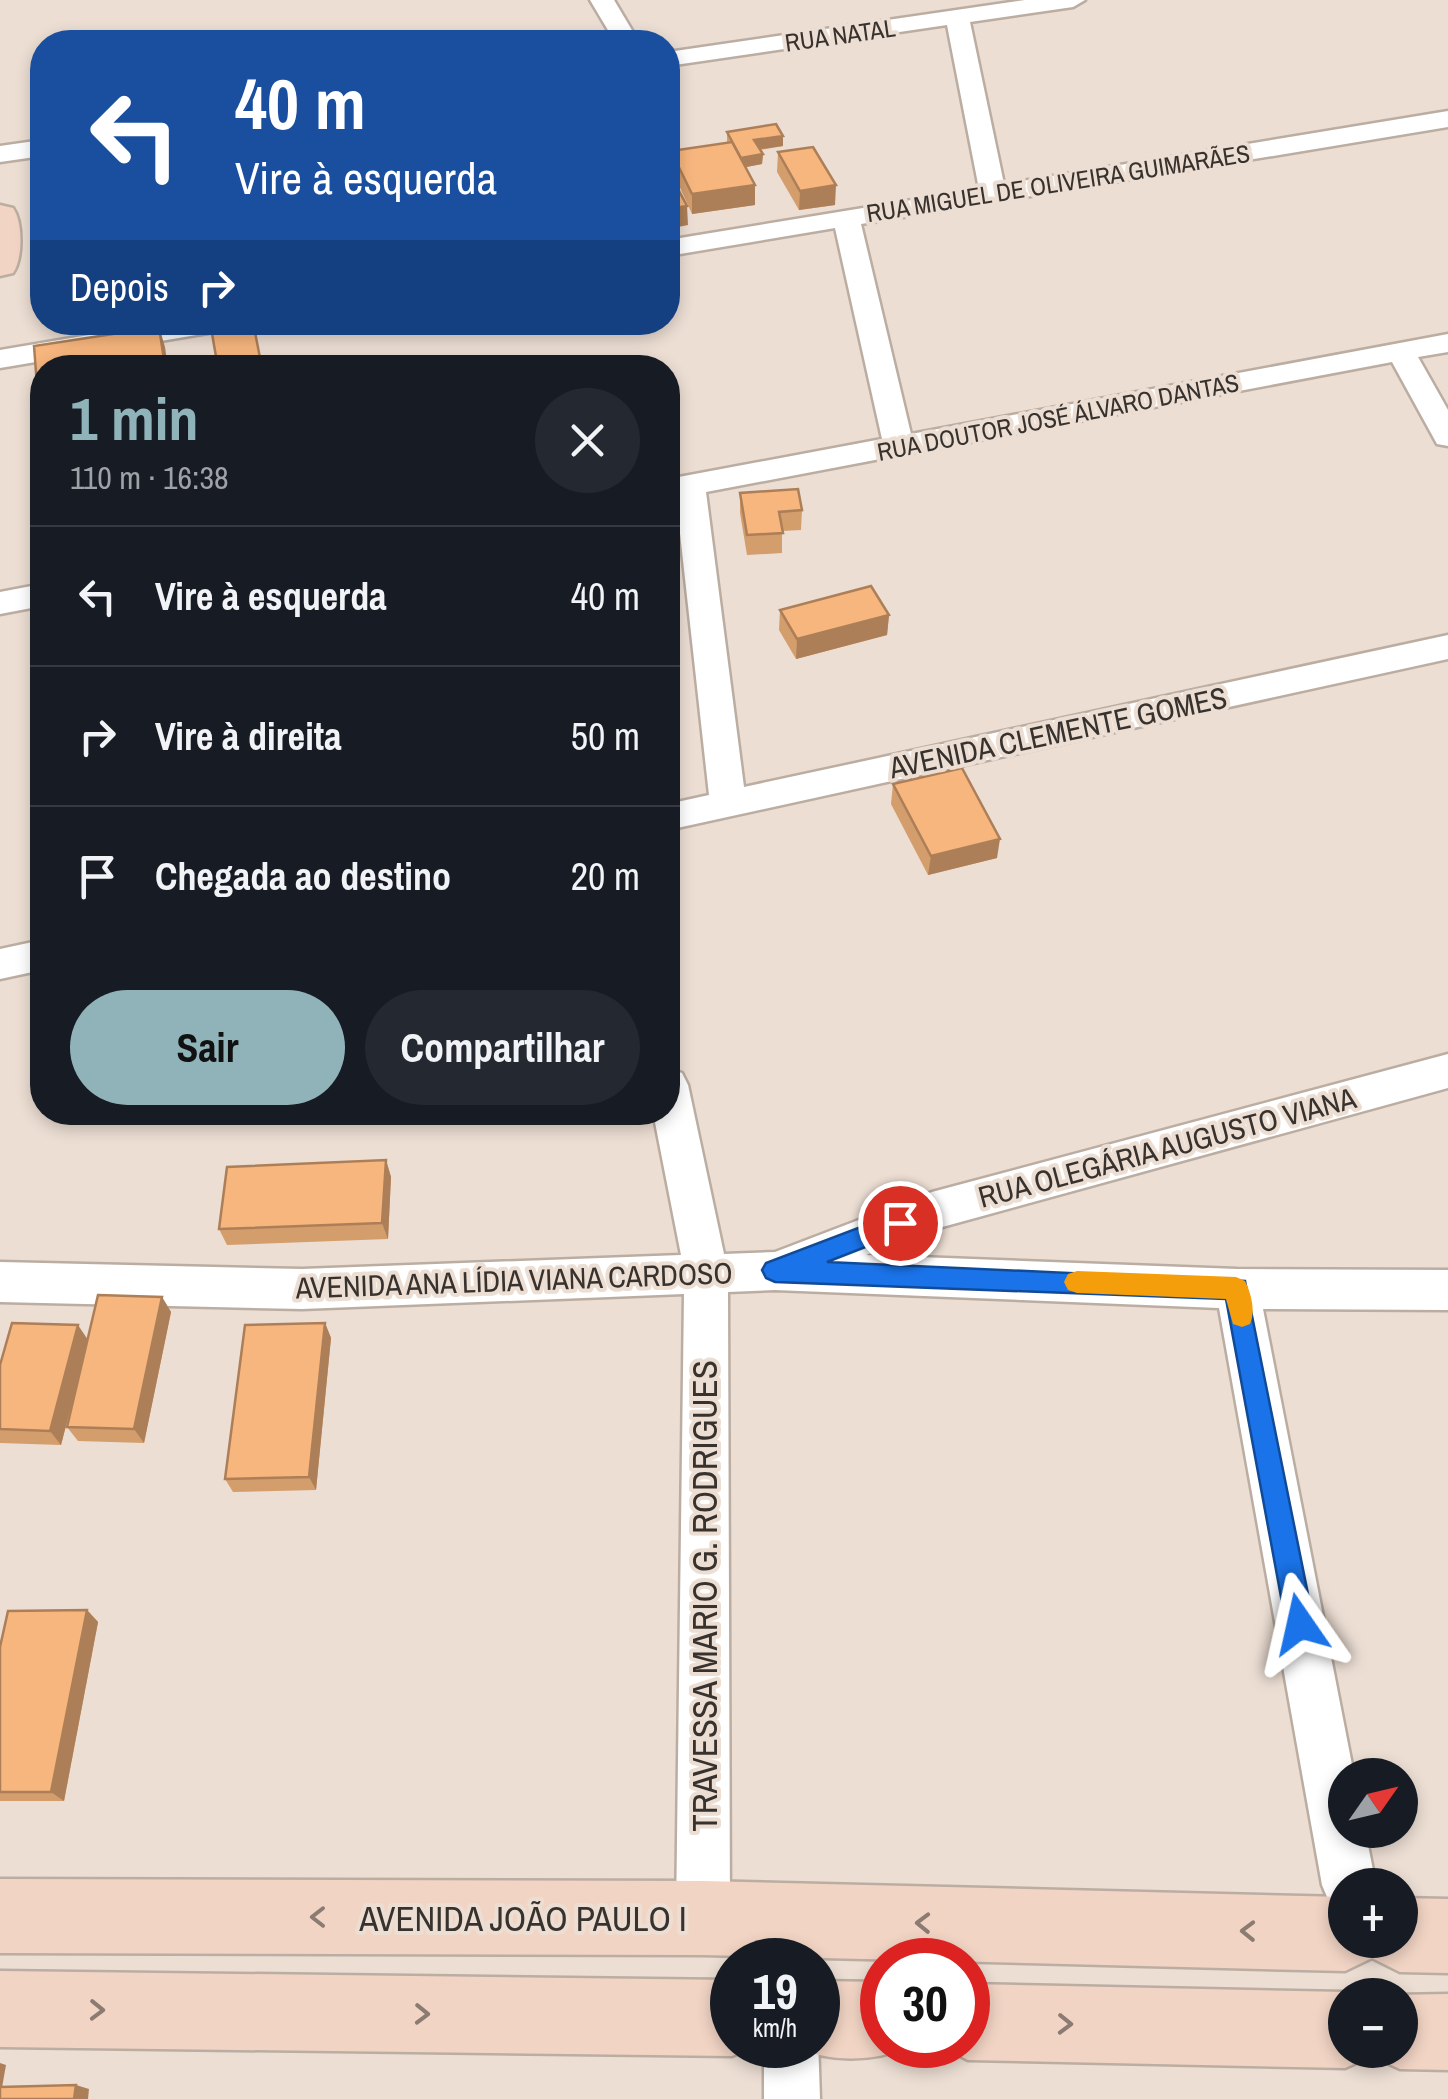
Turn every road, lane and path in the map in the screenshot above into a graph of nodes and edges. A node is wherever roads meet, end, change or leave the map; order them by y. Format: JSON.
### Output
{"nodes":[{"id":1,"x":602,"y":0,"type":"edge"},
{"id":2,"x":1072,"y":0,"type":"edge"},
{"id":3,"x":957,"y":18,"type":"junction"},
{"id":4,"x":620,"y":30,"type":"edge"},
{"id":5,"x":680,"y":58,"type":"edge"},
{"id":6,"x":1448,"y":119,"type":"edge"},
{"id":7,"x":30,"y":150,"type":"edge"},
{"id":8,"x":0,"y":154,"type":"edge"},
{"id":9,"x":993,"y":193,"type":"junction"},
{"id":10,"x":0,"y":216,"type":"edge"},
{"id":11,"x":846,"y":218,"type":"junction"},
{"id":12,"x":680,"y":246,"type":"edge"},
{"id":13,"x":0,"y":264,"type":"edge"},
{"id":14,"x":143,"y":335,"type":"edge"},
{"id":15,"x":1448,"y":343,"type":"edge"},
{"id":16,"x":1400,"y":351,"type":"junction"},
{"id":17,"x":0,"y":359,"type":"edge"},
{"id":18,"x":1448,"y":437,"type":"edge"},
{"id":19,"x":898,"y":448,"type":"junction"},
{"id":20,"x":680,"y":487,"type":"edge"},
{"id":21,"x":680,"y":493,"type":"edge"},
{"id":22,"x":30,"y":597,"type":"edge"},
{"id":23,"x":0,"y":602,"type":"edge"},
{"id":24,"x":1448,"y":647,"type":"edge"},
{"id":25,"x":728,"y":804,"type":"junction"},
{"id":26,"x":680,"y":814,"type":"edge"},
{"id":27,"x":30,"y":958,"type":"edge"},
{"id":28,"x":0,"y":964,"type":"edge"},
{"id":29,"x":1448,"y":1071,"type":"edge"},
{"id":30,"x":676,"y":1125,"type":"edge"},
{"id":31,"x":775,"y":1270,"type":"junction"},
{"id":32,"x":706,"y":1274,"type":"junction"},
{"id":33,"x":0,"y":1282,"type":"edge"},
{"id":34,"x":1236,"y":1288,"type":"junction"},
{"id":35,"x":1448,"y":1290,"type":"edge"},
{"id":36,"x":1346,"y":1868,"type":"edge"},
{"id":37,"x":0,"y":1916,"type":"edge"},
{"id":38,"x":703,"y":1918,"type":"junction"},
{"id":39,"x":1328,"y":1934,"type":"edge"},
{"id":40,"x":1418,"y":1935,"type":"edge"},
{"id":41,"x":1448,"y":1936,"type":"edge"},
{"id":42,"x":0,"y":2009,"type":"edge"},
{"id":43,"x":710,"y":2018,"type":"edge"},
{"id":44,"x":990,"y":2022,"type":"edge"},
{"id":45,"x":1328,"y":2030,"type":"edge"},
{"id":46,"x":1418,"y":2031,"type":"edge"},
{"id":47,"x":1448,"y":2032,"type":"edge"},
{"id":48,"x":792,"y":2068,"type":"edge"},
{"id":49,"x":792,"y":2099,"type":"edge"}],
"edges":[{"from":1,"to":4,"type":"street"},
{"from":2,"to":3,"type":"street","name":"RUA NATAL"},
{"from":3,"to":5,"type":"street","name":"RUA NATAL"},
{"from":3,"to":9,"type":"street"},
{"from":6,"to":9,"type":"street","name":"RUA MIGUEL DE OLIVEIRA GUIMARÃES"},
{"from":7,"to":8,"type":"street"},
{"from":9,"to":11,"type":"street","name":"RUA MIGUEL DE OLIVEIRA GUIMARÃES"},
{"from":10,"to":13,"type":"main road"},
{"from":11,"to":12,"type":"street","name":"RUA MIGUEL DE OLIVEIRA GUIMARÃES"},
{"from":11,"to":19,"type":"street"},
{"from":14,"to":17,"type":"street"},
{"from":15,"to":16,"type":"street","name":"RUA DOUTOR JOSÉ ÁLVARO DANTAS"},
{"from":16,"to":18,"type":"street"},
{"from":16,"to":19,"type":"street","name":"RUA DOUTOR JOSÉ ÁLVARO DANTAS"},
{"from":19,"to":20,"type":"street","name":"RUA DOUTOR JOSÉ ÁLVARO DANTAS"},
{"from":21,"to":25,"type":"street"},
{"from":22,"to":23,"type":"street"},
{"from":24,"to":25,"type":"street","name":"AVENIDA CLEMENTE GOMES"},
{"from":25,"to":26,"type":"street","name":"AVENIDA CLEMENTE GOMES"},
{"from":27,"to":28,"type":"street"},
{"from":29,"to":31,"type":"street","name":"RUA OLEGÁRIA AUGUSTO VIANA"},
{"from":30,"to":32,"type":"street","name":"TRAVESSA MARIO G. RODRIGUES"},
{"from":31,"to":32,"type":"street","name":"AVENIDA ANA LÍDIA VIANA CARDOSO"},
{"from":31,"to":34,"type":"street","name":"AVENIDA ANA LÍDIA VIANA CARDOSO"},
{"from":32,"to":33,"type":"street","name":"AVENIDA ANA LÍDIA VIANA CARDOSO"},
{"from":32,"to":38,"type":"street","name":"TRAVESSA MARIO G. RODRIGUES"},
{"from":34,"to":35,"type":"street","name":"AVENIDA ANA LÍDIA VIANA CARDOSO"},
{"from":34,"to":36,"type":"street"},
{"from":38,"to":37,"type":"main road","name":"AVENIDA JOÃO PAULO I","one_way":true},
{"from":39,"to":38,"type":"main road","name":"AVENIDA JOÃO PAULO I","one_way":true},
{"from":40,"to":41,"type":"main road"},
{"from":42,"to":43,"type":"main road","one_way":true},
{"from":44,"to":45,"type":"main road","one_way":true},
{"from":46,"to":47,"type":"main road"},
{"from":48,"to":49,"type":"street"}]}
